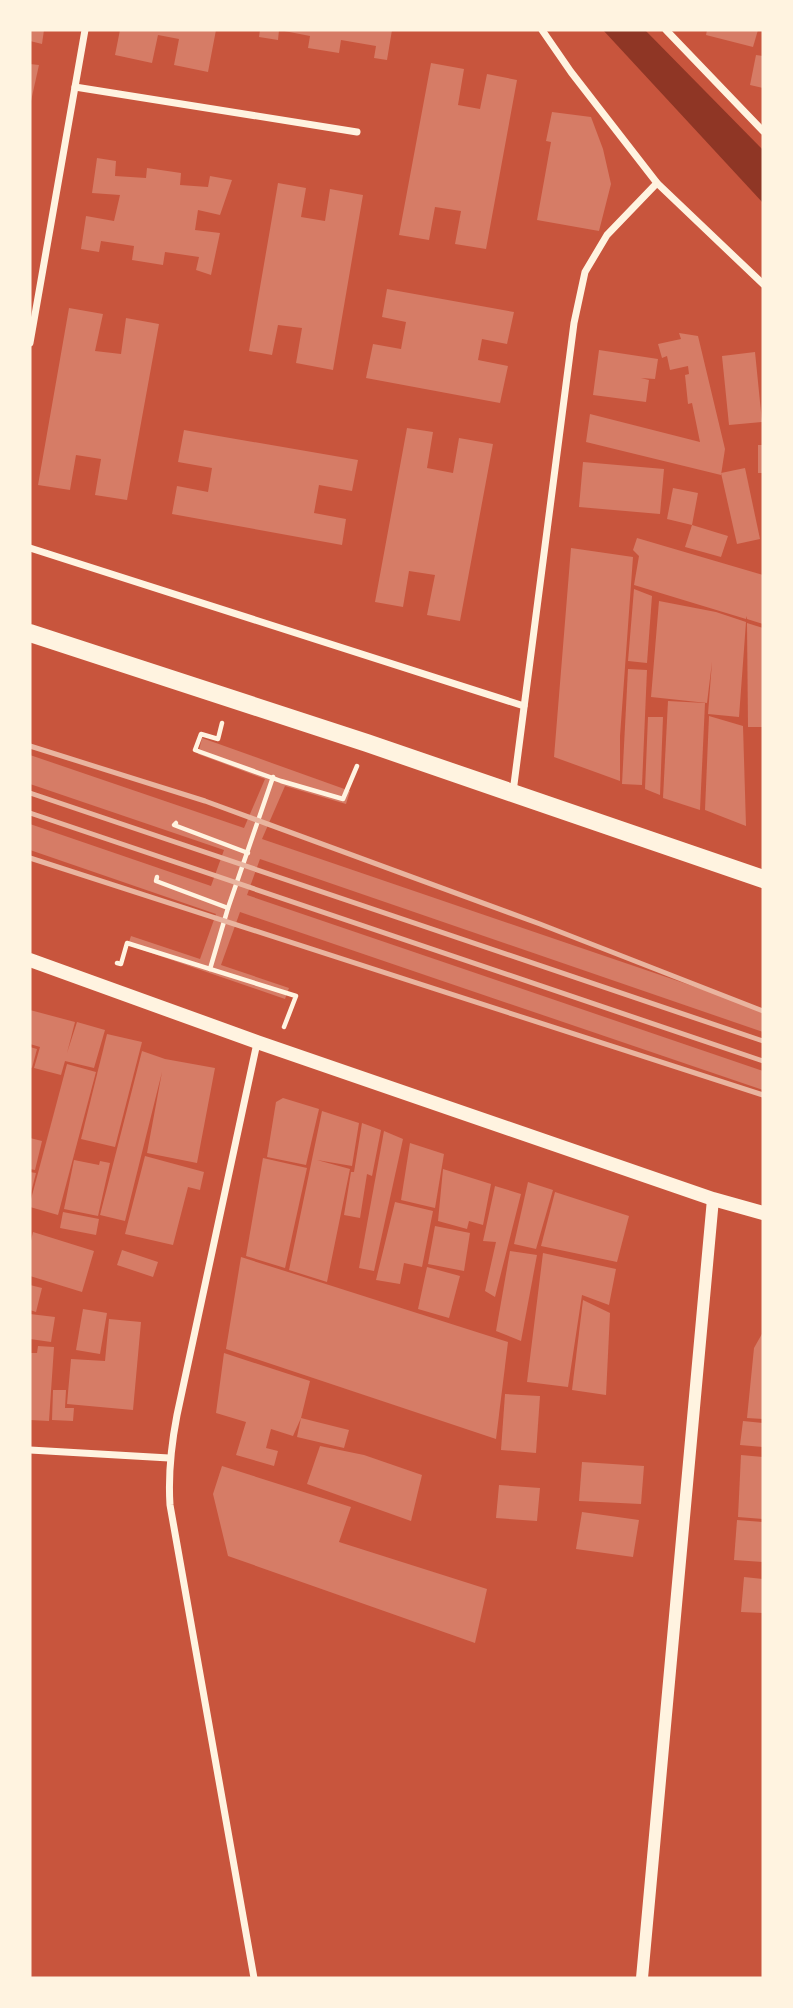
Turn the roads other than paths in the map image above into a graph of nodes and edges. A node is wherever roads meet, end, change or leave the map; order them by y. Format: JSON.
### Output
{"nodes":[{"id":1,"x":85,"y":30,"type":"edge"},
{"id":2,"x":542,"y":30,"type":"edge"},
{"id":3,"x":666,"y":30,"type":"edge"},
{"id":4,"x":75,"y":87,"type":"junction"},
{"id":5,"x":763,"y":131,"type":"edge"},
{"id":6,"x":357,"y":132,"type":"dead end"},
{"id":7,"x":657,"y":183,"type":"junction"},
{"id":8,"x":763,"y":284,"type":"edge"},
{"id":9,"x":30,"y":343,"type":"edge"},
{"id":10,"x":30,"y":548,"type":"edge"},
{"id":11,"x":30,"y":633,"type":"edge"},
{"id":12,"x":524,"y":706,"type":"junction"},
{"id":13,"x":513,"y":793,"type":"junction"},
{"id":14,"x":763,"y":879,"type":"edge"},
{"id":15,"x":30,"y":960,"type":"edge"},
{"id":16,"x":257,"y":1042,"type":"junction"},
{"id":17,"x":713,"y":1199,"type":"junction"},
{"id":18,"x":763,"y":1213,"type":"edge"},
{"id":19,"x":30,"y":1450,"type":"edge"},
{"id":20,"x":169,"y":1458,"type":"junction"},
{"id":21,"x":254,"y":1978,"type":"edge"},
{"id":22,"x":642,"y":1978,"type":"edge"}],
"edges":[{"from":1,"to":4,"type":"street"},
{"from":2,"to":7,"type":"street"},
{"from":3,"to":5,"type":"street"},
{"from":4,"to":6,"type":"street"},
{"from":4,"to":9,"type":"street"},
{"from":7,"to":8,"type":"street"},
{"from":7,"to":12,"type":"street"},
{"from":10,"to":12,"type":"street"},
{"from":11,"to":13,"type":"main road"},
{"from":12,"to":13,"type":"street"},
{"from":13,"to":14,"type":"main road"},
{"from":15,"to":16,"type":"main road"},
{"from":16,"to":17,"type":"main road"},
{"from":16,"to":20,"type":"street"},
{"from":17,"to":18,"type":"main road"},
{"from":17,"to":22,"type":"street"},
{"from":19,"to":20,"type":"street"},
{"from":20,"to":21,"type":"street"}]}
